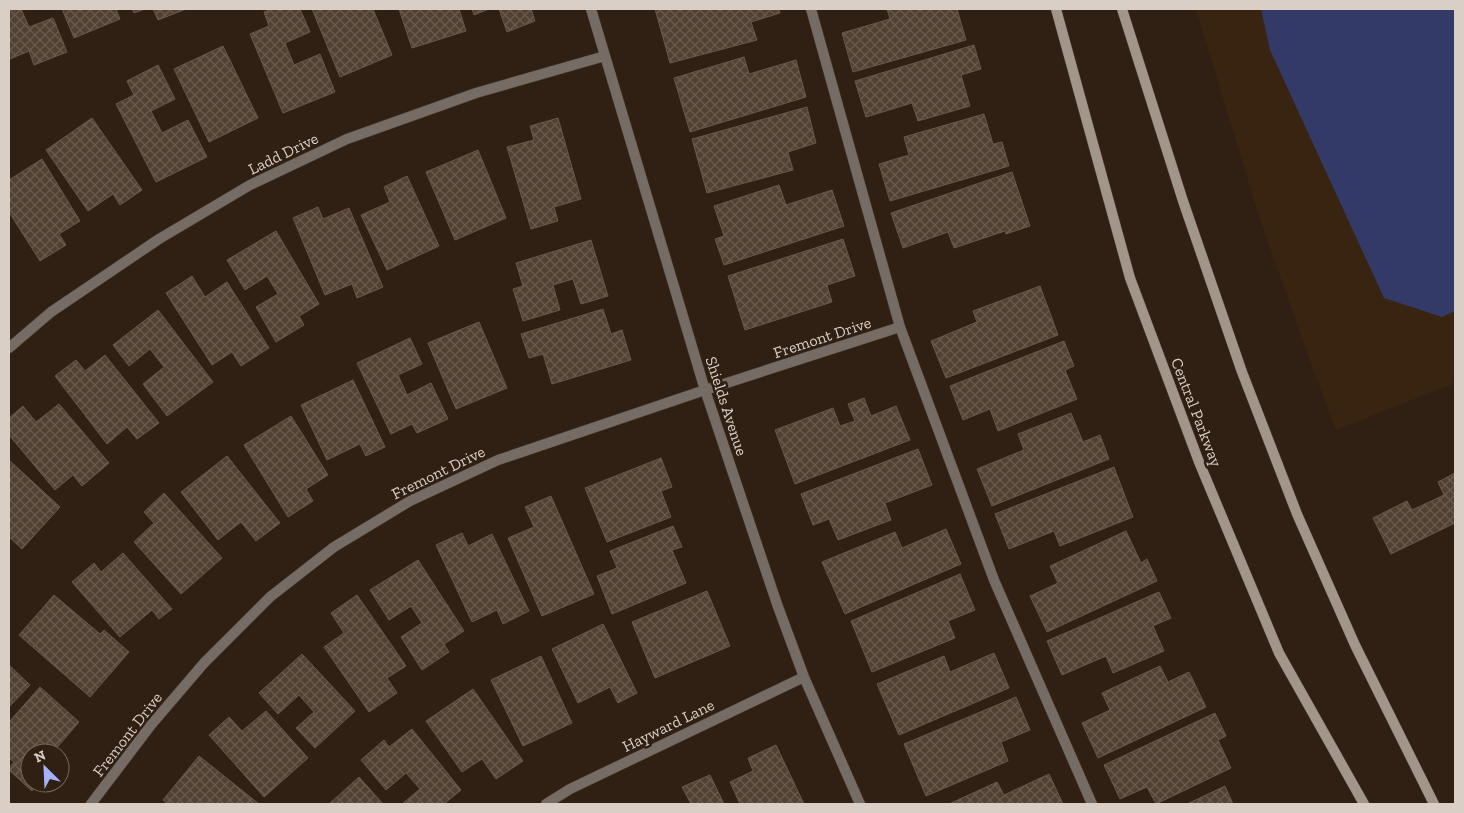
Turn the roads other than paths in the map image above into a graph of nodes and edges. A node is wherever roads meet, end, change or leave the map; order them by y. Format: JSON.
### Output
{"nodes":[{"id":1,"x":591,"y":9,"type":"edge"},
{"id":2,"x":812,"y":9,"type":"edge"},
{"id":3,"x":1056,"y":9,"type":"edge"},
{"id":4,"x":1122,"y":9,"type":"edge"},
{"id":5,"x":605,"y":56,"type":"junction"},
{"id":6,"x":900,"y":327,"type":"junction"},
{"id":7,"x":9,"y":348,"type":"edge"},
{"id":8,"x":705,"y":390,"type":"junction"},
{"id":9,"x":804,"y":676,"type":"junction"},
{"id":10,"x":91,"y":804,"type":"edge"},
{"id":11,"x":546,"y":804,"type":"edge"},
{"id":12,"x":860,"y":804,"type":"edge"},
{"id":13,"x":1092,"y":804,"type":"edge"},
{"id":14,"x":1364,"y":804,"type":"edge"},
{"id":15,"x":1434,"y":804,"type":"edge"}],
"edges":[{"from":1,"to":5,"type":"street","name":"Shields Avenue"},
{"from":2,"to":6,"type":"street"},
{"from":3,"to":14,"type":"main road","name":"Central Parkway"},
{"from":4,"to":15,"type":"main road"},
{"from":5,"to":7,"type":"street","name":"Ladd Drive"},
{"from":5,"to":8,"type":"street","name":"Shields Avenue"},
{"from":6,"to":8,"type":"street","name":"Fremont Drive"},
{"from":6,"to":13,"type":"street"},
{"from":8,"to":9,"type":"street","name":"Shields Avenue"},
{"from":8,"to":10,"type":"street","name":"Fremont Drive"},
{"from":9,"to":11,"type":"street","name":"Hayward Lane"},
{"from":9,"to":12,"type":"street","name":"Shields Avenue"}]}
